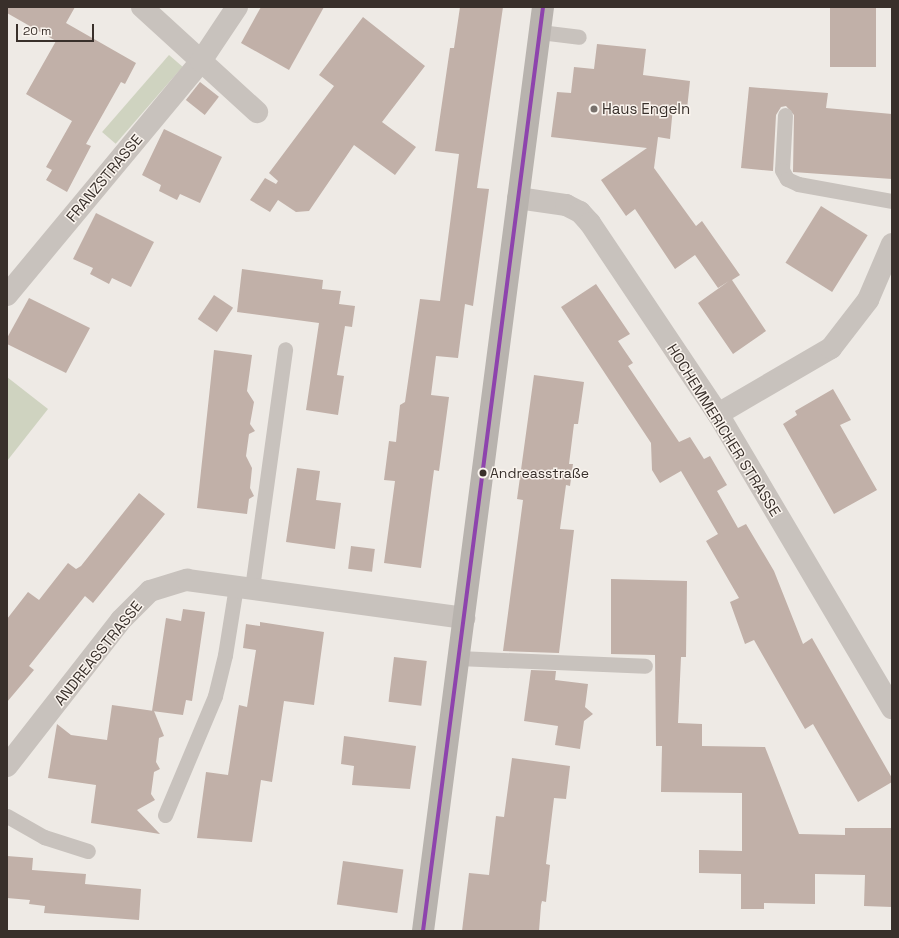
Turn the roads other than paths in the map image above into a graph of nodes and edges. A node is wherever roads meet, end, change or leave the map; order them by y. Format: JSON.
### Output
{"nodes":[{"id":1,"x":142,"y":7,"type":"edge"},
{"id":2,"x":237,"y":7,"type":"edge"},
{"id":3,"x":543,"y":7,"type":"edge"},
{"id":4,"x":540,"y":32,"type":"junction"},
{"id":5,"x":579,"y":37,"type":"dead end"},
{"id":6,"x":201,"y":61,"type":"junction"},
{"id":7,"x":257,"y":112,"type":"dead end"},
{"id":8,"x":785,"y":115,"type":"dead end"},
{"id":9,"x":518,"y":198,"type":"junction"},
{"id":10,"x":892,"y":201,"type":"edge"},
{"id":11,"x":892,"y":244,"type":"edge"},
{"id":12,"x":7,"y":295,"type":"edge"},
{"id":13,"x":285,"y":349,"type":"dead end"},
{"id":14,"x":718,"y":414,"type":"junction"},
{"id":15,"x":244,"y":587,"type":"junction"},
{"id":16,"x":464,"y":618,"type":"junction"},
{"id":17,"x":458,"y":658,"type":"junction"},
{"id":18,"x":645,"y":666,"type":"dead end"},
{"id":19,"x":892,"y":708,"type":"edge"},
{"id":20,"x":7,"y":766,"type":"edge"},
{"id":21,"x":165,"y":815,"type":"dead end"},
{"id":22,"x":7,"y":816,"type":"edge"},
{"id":23,"x":88,"y":851,"type":"dead end"},
{"id":24,"x":424,"y":931,"type":"edge"}],
"edges":[{"from":1,"to":6,"type":"street"},
{"from":2,"to":6,"type":"street","name":"FRANZSTRASSE"},
{"from":3,"to":4,"type":"street"},
{"from":4,"to":5,"type":"lane"},
{"from":4,"to":9,"type":"street"},
{"from":6,"to":7,"type":"street"},
{"from":6,"to":12,"type":"street","name":"FRANZSTRASSE"},
{"from":8,"to":10,"type":"lane"},
{"from":9,"to":14,"type":"street","name":"HOCHEMMERICHER STRASSE"},
{"from":9,"to":16,"type":"street"},
{"from":11,"to":14,"type":"street"},
{"from":13,"to":15,"type":"lane"},
{"from":14,"to":19,"type":"street","name":"HOCHEMMERICHER STRASSE"},
{"from":15,"to":16,"type":"street","name":"ANDREASSTRASSE"},
{"from":15,"to":20,"type":"street","name":"ANDREASSTRASSE"},
{"from":15,"to":21,"type":"lane"},
{"from":16,"to":17,"type":"street"},
{"from":17,"to":18,"type":"lane"},
{"from":17,"to":24,"type":"street"},
{"from":22,"to":23,"type":"lane"}]}
